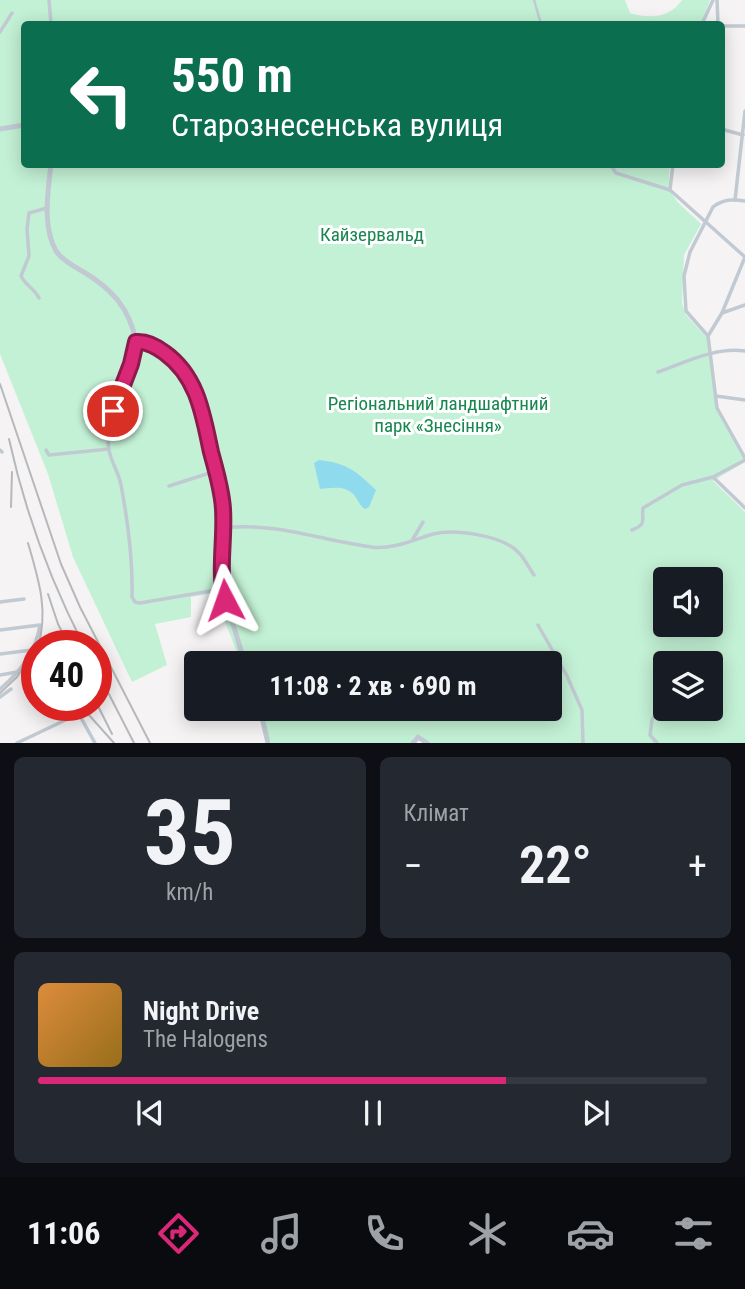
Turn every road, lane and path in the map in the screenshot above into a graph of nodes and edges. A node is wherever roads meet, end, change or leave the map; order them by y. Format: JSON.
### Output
{"nodes":[{"id":1,"x":49,"y":0,"type":"edge"},
{"id":2,"x":534,"y":0,"type":"edge"},
{"id":3,"x":715,"y":0,"type":"edge"},
{"id":4,"x":12,"y":13,"type":"dead end"},
{"id":5,"x":51,"y":21,"type":"edge"},
{"id":6,"x":540,"y":21,"type":"edge"},
{"id":7,"x":704,"y":21,"type":"edge"},
{"id":8,"x":719,"y":21,"type":"edge"},
{"id":9,"x":725,"y":25,"type":"edge"},
{"id":10,"x":745,"y":26,"type":"edge"},
{"id":11,"x":0,"y":32,"type":"edge"},
{"id":12,"x":745,"y":111,"type":"edge"},
{"id":13,"x":21,"y":126,"type":"edge"},
{"id":14,"x":0,"y":129,"type":"edge"},
{"id":15,"x":725,"y":130,"type":"edge"},
{"id":16,"x":744,"y":135,"type":"edge"},
{"id":17,"x":51,"y":168,"type":"edge"},
{"id":18,"x":613,"y":168,"type":"edge"},
{"id":19,"x":673,"y":168,"type":"edge"},
{"id":20,"x":670,"y":190,"type":"junction"},
{"id":21,"x":735,"y":200,"type":"junction"},
{"id":22,"x":745,"y":201,"type":"edge"},
{"id":23,"x":47,"y":208,"type":"junction"},
{"id":24,"x":706,"y":223,"type":"junction"},
{"id":25,"x":745,"y":257,"type":"edge"},
{"id":26,"x":39,"y":298,"type":"dead end"},
{"id":27,"x":745,"y":304,"type":"edge"},
{"id":28,"x":722,"y":313,"type":"junction"},
{"id":29,"x":708,"y":336,"type":"junction"},
{"id":30,"x":136,"y":342,"type":"junction"},
{"id":31,"x":745,"y":351,"type":"edge"},
{"id":32,"x":711,"y":353,"type":"junction"},
{"id":33,"x":658,"y":372,"type":"dead end"},
{"id":34,"x":716,"y":396,"type":"junction"},
{"id":35,"x":745,"y":400,"type":"edge"},
{"id":36,"x":109,"y":449,"type":"junction"},
{"id":37,"x":46,"y":450,"type":"dead end"},
{"id":38,"x":745,"y":459,"type":"edge"},
{"id":39,"x":216,"y":471,"type":"junction"},
{"id":40,"x":713,"y":477,"type":"junction"},
{"id":41,"x":169,"y":486,"type":"dead end"},
{"id":42,"x":745,"y":508,"type":"edge"},
{"id":43,"x":423,"y":522,"type":"dead end"},
{"id":44,"x":223,"y":528,"type":"junction"},
{"id":45,"x":632,"y":530,"type":"dead end"},
{"id":46,"x":412,"y":540,"type":"junction"},
{"id":47,"x":534,"y":575,"type":"dead end"},
{"id":48,"x":222,"y":589,"type":"junction"},
{"id":49,"x":24,"y":599,"type":"dead end"},
{"id":50,"x":0,"y":602,"type":"edge"},
{"id":51,"x":538,"y":625,"type":"dead end"},
{"id":52,"x":0,"y":630,"type":"edge"},
{"id":53,"x":39,"y":630,"type":"edge"},
{"id":54,"x":21,"y":651,"type":"edge"},
{"id":55,"x":242,"y":651,"type":"edge"},
{"id":56,"x":0,"y":654,"type":"edge"},
{"id":57,"x":21,"y":666,"type":"edge"},
{"id":58,"x":17,"y":672,"type":"junction"},
{"id":59,"x":0,"y":676,"type":"edge"},
{"id":60,"x":0,"y":689,"type":"edge"},
{"id":61,"x":11,"y":689,"type":"dead end"},
{"id":62,"x":0,"y":697,"type":"edge"},
{"id":63,"x":653,"y":718,"type":"edge"},
{"id":64,"x":263,"y":721,"type":"edge"},
{"id":65,"x":17,"y":743,"type":"edge"},
{"id":66,"x":95,"y":743,"type":"edge"},
{"id":67,"x":268,"y":743,"type":"edge"},
{"id":68,"x":413,"y":743,"type":"edge"},
{"id":69,"x":427,"y":743,"type":"edge"},
{"id":70,"x":583,"y":743,"type":"edge"},
{"id":71,"x":657,"y":743,"type":"edge"}],
"edges":[{"from":1,"to":5,"type":"street"},
{"from":2,"to":6,"type":"street"},
{"from":3,"to":7,"type":"street"},
{"from":3,"to":8,"type":"street"},
{"from":4,"to":11,"type":"street"},
{"from":9,"to":10,"type":"street"},
{"from":12,"to":16,"type":"street"},
{"from":13,"to":14,"type":"street"},
{"from":15,"to":16,"type":"street"},
{"from":16,"to":21,"type":"street"},
{"from":17,"to":23,"type":"street"},
{"from":18,"to":20,"type":"street"},
{"from":19,"to":20,"type":"street"},
{"from":20,"to":24,"type":"street"},
{"from":21,"to":22,"type":"street"},
{"from":21,"to":24,"type":"street"},
{"from":23,"to":26,"type":"street"},
{"from":23,"to":30,"type":"street"},
{"from":24,"to":25,"type":"street"},
{"from":24,"to":29,"type":"street"},
{"from":25,"to":28,"type":"street"},
{"from":27,"to":28,"type":"street"},
{"from":28,"to":29,"type":"street"},
{"from":29,"to":32,"type":"street"},
{"from":30,"to":36,"type":"street"},
{"from":30,"to":39,"type":"street"},
{"from":31,"to":32,"type":"street"},
{"from":32,"to":33,"type":"street"},
{"from":32,"to":34,"type":"street"},
{"from":34,"to":35,"type":"street"},
{"from":34,"to":38,"type":"street"},
{"from":36,"to":37,"type":"street"},
{"from":36,"to":48,"type":"street"},
{"from":38,"to":40,"type":"street"},
{"from":39,"to":41,"type":"street"},
{"from":39,"to":44,"type":"street"},
{"from":40,"to":42,"type":"street"},
{"from":40,"to":45,"type":"street"},
{"from":43,"to":46,"type":"street"},
{"from":44,"to":46,"type":"street"},
{"from":44,"to":48,"type":"street"},
{"from":46,"to":47,"type":"street"},
{"from":48,"to":55,"type":"street"},
{"from":49,"to":50,"type":"street"},
{"from":51,"to":70,"type":"street"},
{"from":52,"to":53,"type":"street"},
{"from":54,"to":56,"type":"street"},
{"from":57,"to":58,"type":"street"},
{"from":58,"to":59,"type":"street"},
{"from":58,"to":60,"type":"street"},
{"from":61,"to":62,"type":"street"},
{"from":63,"to":71,"type":"street"},
{"from":64,"to":67,"type":"street"},
{"from":65,"to":66,"type":"street"},
{"from":68,"to":69,"type":"main road"}]}
